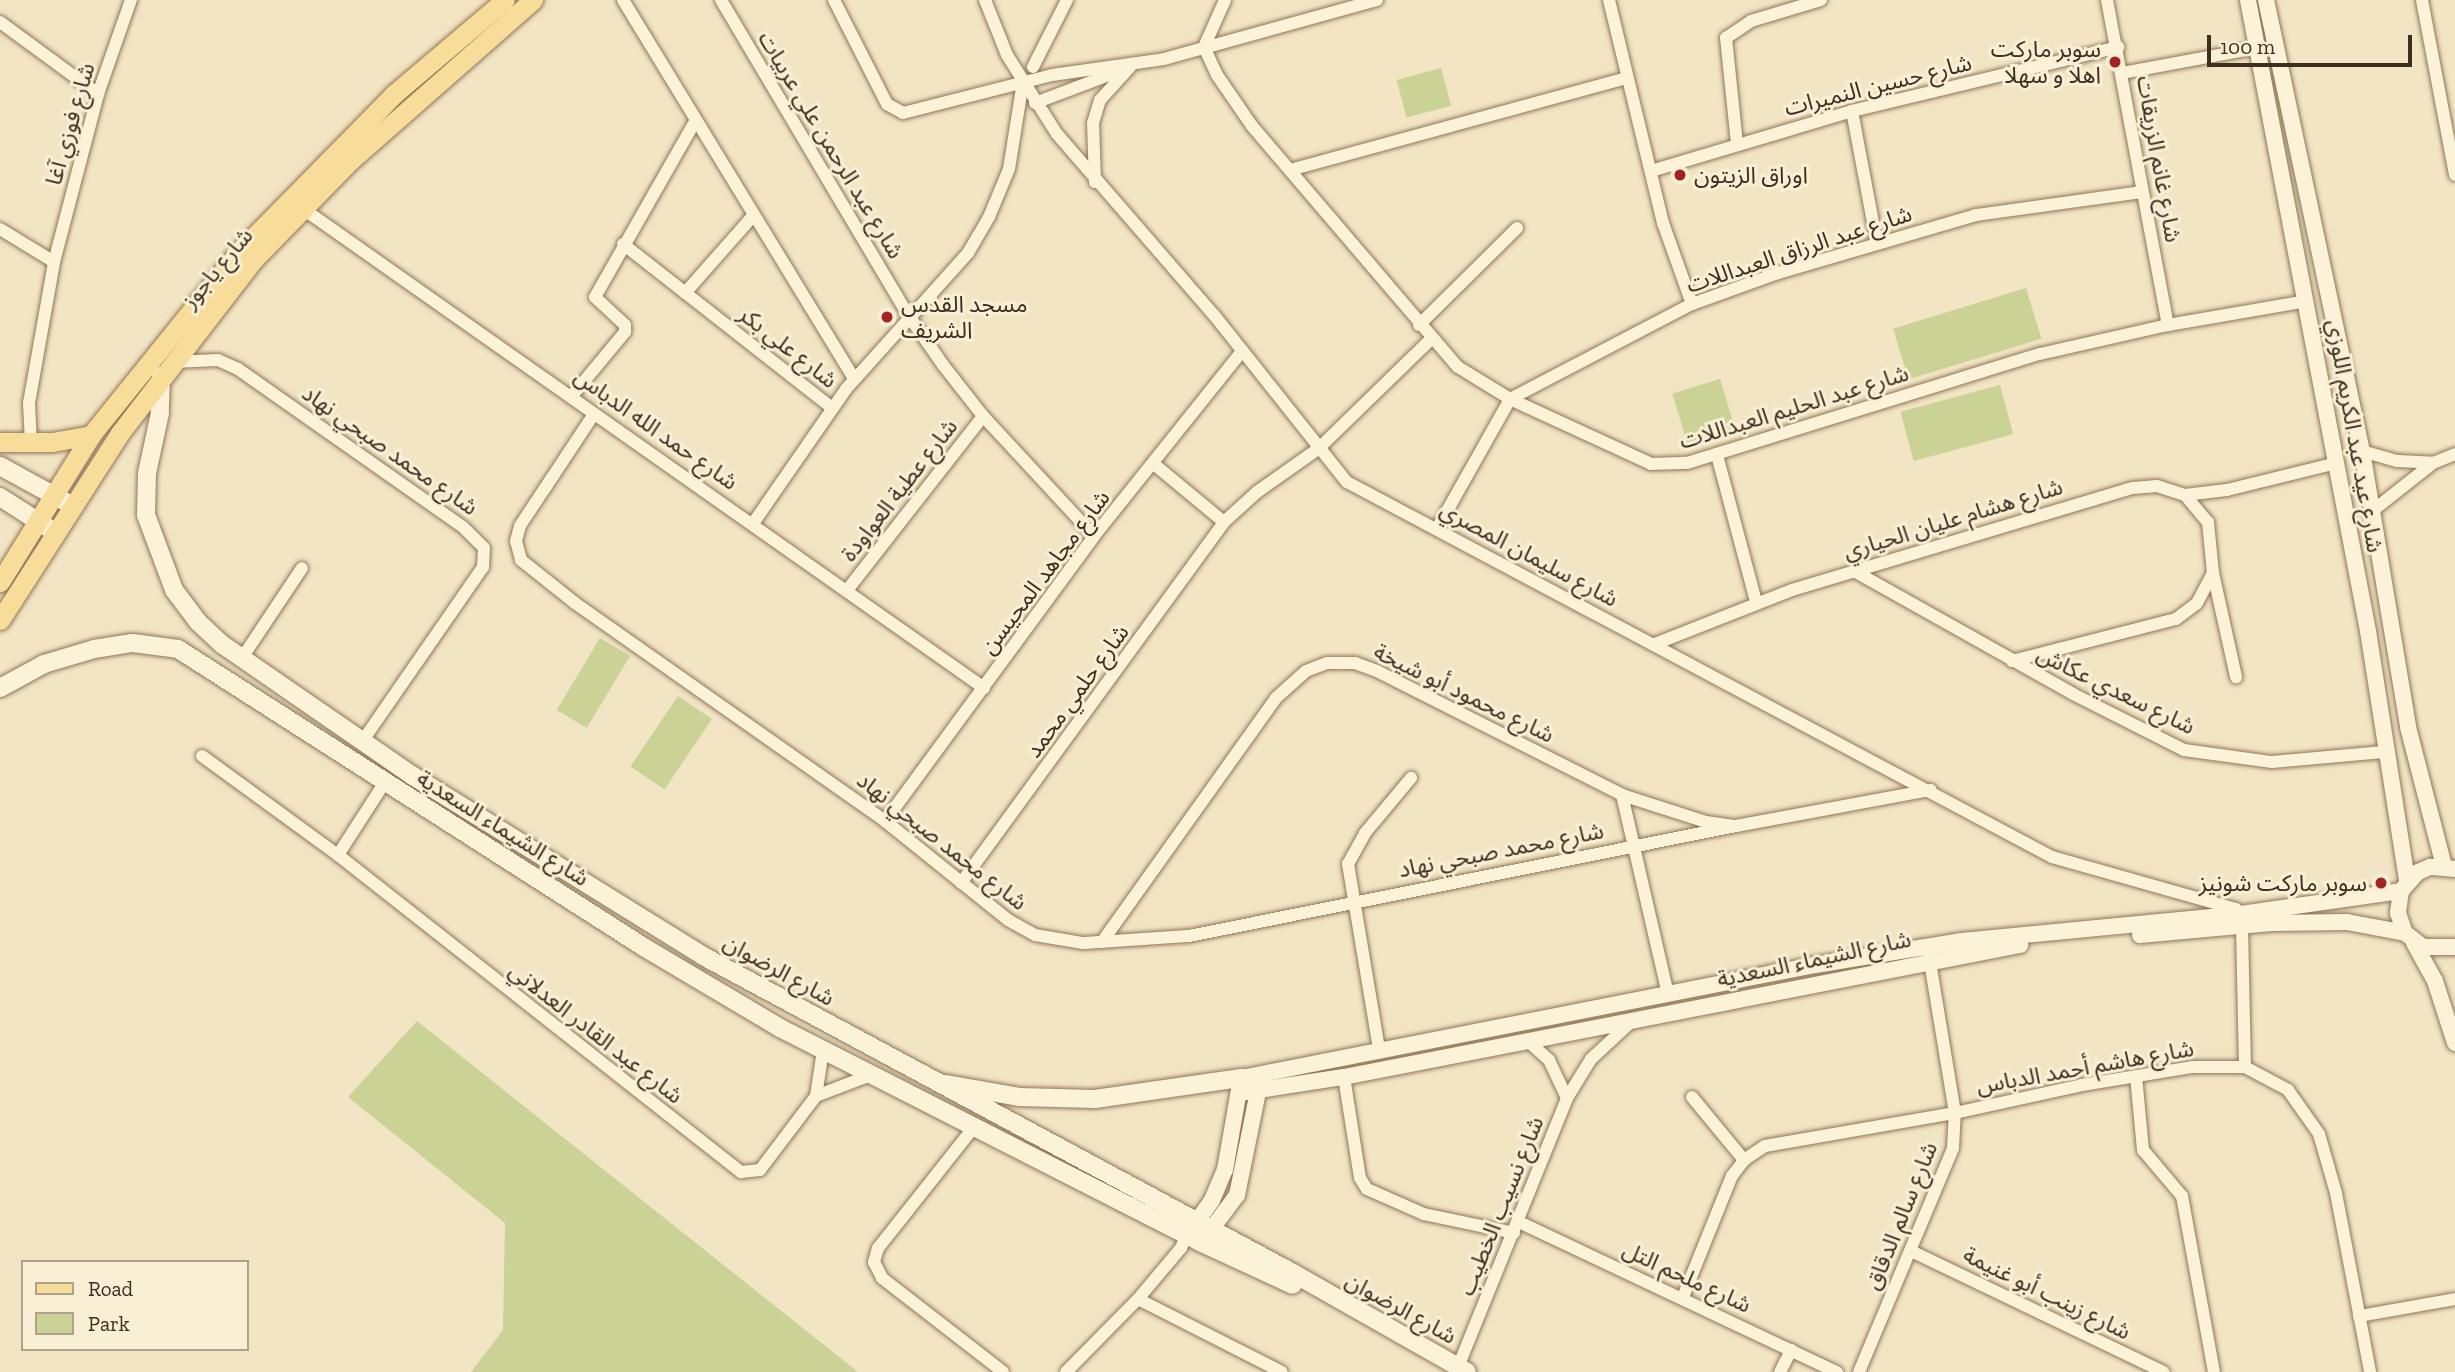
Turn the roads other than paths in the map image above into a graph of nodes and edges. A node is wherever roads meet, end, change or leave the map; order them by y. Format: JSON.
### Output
{"nodes":[{"id":1,"x":131,"y":0,"type":"edge"},
{"id":2,"x":505,"y":0,"type":"edge"},
{"id":3,"x":533,"y":0,"type":"edge"},
{"id":4,"x":623,"y":0,"type":"edge"},
{"id":5,"x":720,"y":0,"type":"edge"},
{"id":6,"x":834,"y":0,"type":"edge"},
{"id":7,"x":985,"y":0,"type":"edge"},
{"id":8,"x":1067,"y":0,"type":"edge"},
{"id":9,"x":1225,"y":0,"type":"edge"},
{"id":10,"x":1377,"y":0,"type":"edge"},
{"id":11,"x":1609,"y":0,"type":"edge"},
{"id":12,"x":1821,"y":0,"type":"edge"},
{"id":13,"x":2107,"y":0,"type":"edge"},
{"id":14,"x":2248,"y":0,"type":"edge"},
{"id":15,"x":2266,"y":0,"type":"edge"},
{"id":16,"x":2421,"y":0,"type":"edge"},
{"id":17,"x":1,"y":25,"type":"edge"},
{"id":18,"x":1204,"y":47,"type":"junction"},
{"id":19,"x":2118,"y":47,"type":"junction"},
{"id":20,"x":2258,"y":48,"type":"junction"},
{"id":21,"x":1007,"y":55,"type":"junction"},
{"id":22,"x":1130,"y":66,"type":"junction"},
{"id":23,"x":1033,"y":67,"type":"junction"},
{"id":24,"x":2122,"y":73,"type":"junction"},
{"id":25,"x":1052,"y":75,"type":"junction"},
{"id":26,"x":1626,"y":78,"type":"junction"},
{"id":27,"x":1023,"y":82,"type":"junction"},
{"id":28,"x":98,"y":94,"type":"junction"},
{"id":29,"x":1035,"y":103,"type":"junction"},
{"id":30,"x":2449,"y":105,"type":"edge"},
{"id":31,"x":1852,"y":111,"type":"junction"},
{"id":32,"x":695,"y":122,"type":"junction"},
{"id":33,"x":1737,"y":145,"type":"junction"},
{"id":34,"x":1290,"y":170,"type":"junction"},
{"id":35,"x":1651,"y":171,"type":"junction"},
{"id":36,"x":2455,"y":175,"type":"edge"},
{"id":37,"x":1096,"y":184,"type":"junction"},
{"id":38,"x":2141,"y":192,"type":"junction"},
{"id":39,"x":302,"y":208,"type":"junction"},
{"id":40,"x":752,"y":217,"type":"junction"},
{"id":41,"x":1517,"y":228,"type":"dead end"},
{"id":42,"x":0,"y":229,"type":"edge"},
{"id":43,"x":1877,"y":243,"type":"junction"},
{"id":44,"x":623,"y":244,"type":"junction"},
{"id":45,"x":54,"y":262,"type":"junction"},
{"id":46,"x":685,"y":293,"type":"junction"},
{"id":47,"x":2307,"y":301,"type":"junction"},
{"id":48,"x":1692,"y":304,"type":"junction"},
{"id":49,"x":909,"y":316,"type":"junction"},
{"id":50,"x":1419,"y":325,"type":"junction"},
{"id":51,"x":2168,"y":325,"type":"junction"},
{"id":52,"x":1430,"y":339,"type":"junction"},
{"id":53,"x":1242,"y":351,"type":"junction"},
{"id":54,"x":166,"y":369,"type":"junction"},
{"id":55,"x":855,"y":378,"type":"junction"},
{"id":56,"x":571,"y":397,"type":"junction"},
{"id":57,"x":1510,"y":399,"type":"junction"},
{"id":58,"x":832,"y":408,"type":"junction"},
{"id":59,"x":594,"y":414,"type":"junction"},
{"id":60,"x":983,"y":416,"type":"junction"},
{"id":61,"x":90,"y":435,"type":"junction"},
{"id":62,"x":0,"y":442,"type":"edge"},
{"id":63,"x":31,"y":443,"type":"junction"},
{"id":64,"x":1318,"y":449,"type":"junction"},
{"id":65,"x":2362,"y":452,"type":"junction"},
{"id":66,"x":2455,"y":454,"type":"edge"},
{"id":67,"x":1717,"y":455,"type":"junction"},
{"id":68,"x":2337,"y":463,"type":"junction"},
{"id":69,"x":2433,"y":463,"type":"junction"},
{"id":70,"x":1155,"y":465,"type":"junction"},
{"id":71,"x":0,"y":466,"type":"edge"},
{"id":72,"x":51,"y":494,"type":"junction"},
{"id":73,"x":2185,"y":495,"type":"junction"},
{"id":74,"x":0,"y":497,"type":"edge"},
{"id":75,"x":73,"y":506,"type":"junction"},
{"id":76,"x":2371,"y":512,"type":"junction"},
{"id":77,"x":34,"y":520,"type":"junction"},
{"id":78,"x":754,"y":522,"type":"junction"},
{"id":79,"x":1224,"y":522,"type":"junction"},
{"id":80,"x":1438,"y":527,"type":"junction"},
{"id":81,"x":56,"y":533,"type":"junction"},
{"id":82,"x":1094,"y":536,"type":"junction"},
{"id":83,"x":302,"y":568,"type":"dead end"},
{"id":84,"x":1854,"y":571,"type":"junction"},
{"id":85,"x":2213,"y":573,"type":"junction"},
{"id":86,"x":0,"y":582,"type":"edge"},
{"id":87,"x":849,"y":589,"type":"junction"},
{"id":88,"x":1756,"y":602,"type":"junction"},
{"id":89,"x":0,"y":620,"type":"edge"},
{"id":90,"x":207,"y":632,"type":"junction"},
{"id":91,"x":1655,"y":645,"type":"junction"},
{"id":92,"x":193,"y":657,"type":"junction"},
{"id":93,"x":243,"y":658,"type":"junction"},
{"id":94,"x":2012,"y":661,"type":"junction"},
{"id":95,"x":2236,"y":677,"type":"dead end"},
{"id":96,"x":0,"y":688,"type":"edge"},
{"id":97,"x":984,"y":688,"type":"junction"},
{"id":98,"x":363,"y":740,"type":"junction"},
{"id":99,"x":2384,"y":752,"type":"junction"},
{"id":100,"x":202,"y":756,"type":"dead end"},
{"id":101,"x":1411,"y":778,"type":"dead end"},
{"id":102,"x":385,"y":782,"type":"junction"},
{"id":103,"x":1931,"y":790,"type":"junction"},
{"id":104,"x":1622,"y":795,"type":"junction"},
{"id":105,"x":885,"y":821,"type":"junction"},
{"id":106,"x":1736,"y":826,"type":"junction"},
{"id":107,"x":1636,"y":845,"type":"junction"},
{"id":108,"x":338,"y":855,"type":"junction"},
{"id":109,"x":2450,"y":868,"type":"edge"},
{"id":110,"x":961,"y":883,"type":"junction"},
{"id":111,"x":2404,"y":886,"type":"junction"},
{"id":112,"x":1351,"y":901,"type":"junction"},
{"id":113,"x":2241,"y":920,"type":"junction"},
{"id":114,"x":654,"y":926,"type":"junction"},
{"id":115,"x":2409,"y":937,"type":"junction"},
{"id":116,"x":1102,"y":942,"type":"junction"},
{"id":117,"x":642,"y":946,"type":"junction"},
{"id":118,"x":2455,"y":947,"type":"edge"},
{"id":119,"x":1928,"y":953,"type":"junction"},
{"id":120,"x":703,"y":956,"type":"junction"},
{"id":121,"x":691,"y":975,"type":"junction"},
{"id":122,"x":1668,"y":994,"type":"junction"},
{"id":123,"x":1632,"y":1021,"type":"junction"},
{"id":124,"x":1528,"y":1042,"type":"junction"},
{"id":125,"x":2455,"y":1043,"type":"edge"},
{"id":126,"x":1379,"y":1049,"type":"junction"},
{"id":127,"x":823,"y":1051,"type":"junction"},
{"id":128,"x":2245,"y":1067,"type":"junction"},
{"id":129,"x":872,"y":1075,"type":"junction"},
{"id":130,"x":1260,"y":1075,"type":"junction"},
{"id":131,"x":2136,"y":1076,"type":"junction"},
{"id":132,"x":1344,"y":1077,"type":"junction"},
{"id":133,"x":927,"y":1080,"type":"junction"},
{"id":134,"x":1240,"y":1086,"type":"junction"},
{"id":135,"x":1259,"y":1093,"type":"junction"},
{"id":136,"x":816,"y":1096,"type":"junction"},
{"id":137,"x":1692,"y":1097,"type":"dead end"},
{"id":138,"x":1567,"y":1098,"type":"junction"},
{"id":139,"x":1955,"y":1113,"type":"junction"},
{"id":140,"x":974,"y":1127,"type":"junction"},
{"id":141,"x":1228,"y":1157,"type":"junction"},
{"id":142,"x":1744,"y":1160,"type":"junction"},
{"id":143,"x":1246,"y":1161,"type":"junction"},
{"id":144,"x":1517,"y":1227,"type":"junction"},
{"id":145,"x":1195,"y":1236,"type":"junction"},
{"id":146,"x":1912,"y":1251,"type":"junction"},
{"id":147,"x":1683,"y":1297,"type":"junction"},
{"id":148,"x":2455,"y":1299,"type":"edge"},
{"id":149,"x":1138,"y":1300,"type":"junction"},
{"id":150,"x":2359,"y":1316,"type":"junction"},
{"id":151,"x":1791,"y":1350,"type":"junction"},
{"id":152,"x":1463,"y":1370,"type":"edge"},
{"id":153,"x":1003,"y":1372,"type":"edge"},
{"id":154,"x":1066,"y":1372,"type":"edge"},
{"id":155,"x":1282,"y":1372,"type":"edge"},
{"id":156,"x":1780,"y":1372,"type":"edge"},
{"id":157,"x":1837,"y":1372,"type":"edge"},
{"id":158,"x":1859,"y":1372,"type":"edge"},
{"id":159,"x":2164,"y":1372,"type":"edge"},
{"id":160,"x":2214,"y":1372,"type":"edge"},
{"id":161,"x":2370,"y":1372,"type":"edge"}],
"edges":[{"from":1,"to":28,"type":"street","name":"شارع فوزي آغا"},
{"from":2,"to":61,"type":"main road","name":"شارع ياجوز"},
{"from":3,"to":39,"type":"main road","name":"شارع ياجوز"},
{"from":4,"to":32,"type":"street"},
{"from":5,"to":49,"type":"street","name":"شارع عبد الرحمن علي عربيات"},
{"from":6,"to":27,"type":"street"},
{"from":7,"to":21,"type":"street","name":"شارع سليمان المصري"},
{"from":8,"to":23,"type":"street"},
{"from":9,"to":18,"type":"street"},
{"from":10,"to":18,"type":"street"},
{"from":11,"to":26,"type":"street"},
{"from":12,"to":33,"type":"street"},
{"from":13,"to":19,"type":"street","name":"شارع غانم الزريقات"},
{"from":14,"to":20,"type":"street","name":"شارع عيد عبد الكريم اللوزي"},
{"from":15,"to":65,"type":"street","name":"شارع عيد عبد الكريم اللوزي"},
{"from":16,"to":30,"type":"street"},
{"from":17,"to":28,"type":"street"},
{"from":18,"to":22,"type":"street"},
{"from":18,"to":34,"type":"street","name":"شارع عبد الحليم العبداللات"},
{"from":19,"to":24,"type":"street","name":"شارع غانم الزريقات"},
{"from":19,"to":31,"type":"street","name":"شارع حسين النميرات"},
{"from":20,"to":24,"type":"street"},
{"from":20,"to":47,"type":"street","name":"شارع عيد عبد الكريم اللوزي"},
{"from":21,"to":23,"type":"street"},
{"from":21,"to":27,"type":"street","name":"شارع سليمان المصري"},
{"from":22,"to":25,"type":"street"},
{"from":22,"to":29,"type":"street"},
{"from":22,"to":37,"type":"street"},
{"from":23,"to":25,"type":"street"},
{"from":24,"to":38,"type":"street","name":"شارع غانم الزريقات"},
{"from":25,"to":27,"type":"street"},
{"from":26,"to":34,"type":"street"},
{"from":26,"to":35,"type":"street"},
{"from":27,"to":29,"type":"street","name":"شارع سليمان المصري"},
{"from":27,"to":49,"type":"street","name":"شارع علي بكر"},
{"from":28,"to":45,"type":"street","name":"شارع فوزي آغا"},
{"from":29,"to":37,"type":"street","name":"شارع سليمان المصري"},
{"from":30,"to":36,"type":"street"},
{"from":31,"to":33,"type":"street","name":"شارع حسين النميرات"},
{"from":31,"to":43,"type":"street"},
{"from":32,"to":40,"type":"street"},
{"from":32,"to":44,"type":"street"},
{"from":33,"to":35,"type":"street","name":"شارع حسين النميرات"},
{"from":34,"to":50,"type":"street","name":"شارع عبد الحليم العبداللات"},
{"from":35,"to":48,"type":"street"},
{"from":37,"to":53,"type":"street","name":"شارع سليمان المصري"},
{"from":38,"to":43,"type":"street","name":"شارع عبد الرزاق العبداللات"},
{"from":38,"to":51,"type":"street","name":"شارع غانم الزريقات"},
{"from":39,"to":54,"type":"main road","name":"شارع ياجوز"},
{"from":39,"to":56,"type":"street","name":"شارع حمد الله الدباس"},
{"from":40,"to":46,"type":"street"},
{"from":40,"to":55,"type":"street"},
{"from":41,"to":50,"type":"street"},
{"from":42,"to":45,"type":"street"},
{"from":43,"to":48,"type":"street","name":"شارع عبد الرزاق العبداللات"},
{"from":44,"to":46,"type":"street","name":"شارع علي بكر"},
{"from":44,"to":56,"type":"street"},
{"from":45,"to":63,"type":"street","name":"شارع فوزي آغا"},
{"from":46,"to":58,"type":"street","name":"شارع علي بكر"},
{"from":47,"to":51,"type":"street","name":"شارع عبد الحليم العبداللات"},
{"from":47,"to":68,"type":"street","name":"شارع عيد عبد الكريم اللوزي"},
{"from":48,"to":57,"type":"street","name":"شارع عبد الرزاق العبداللات"},
{"from":49,"to":55,"type":"street","name":"شارع علي بكر"},
{"from":49,"to":60,"type":"street","name":"شارع عبد الرحمن علي عربيات"},
{"from":50,"to":52,"type":"street","name":"شارع عبد الحليم العبداللات"},
{"from":51,"to":67,"type":"street","name":"شارع عبد الحليم العبداللات"},
{"from":52,"to":57,"type":"street","name":"شارع عبد الحليم العبداللات"},
{"from":52,"to":64,"type":"street","name":"شارع حلمي محمد"},
{"from":53,"to":64,"type":"street","name":"شارع سليمان المصري"},
{"from":53,"to":70,"type":"street","name":"شارع مجاهد المحيسن"},
{"from":54,"to":75,"type":"main road","name":"شارع ياجوز"},
{"from":54,"to":90,"type":"main road"},
{"from":54,"to":98,"type":"street","name":"شارع محمد صبحي نهاد"},
{"from":55,"to":58,"type":"street","name":"شارع علي بكر"},
{"from":56,"to":59,"type":"street","name":"شارع حمد الله الدباس"},
{"from":57,"to":67,"type":"street","name":"شارع عبد الحليم العبداللات"},
{"from":57,"to":80,"type":"street"},
{"from":58,"to":78,"type":"street"},
{"from":59,"to":78,"type":"street","name":"شارع حمد الله الدباس"},
{"from":59,"to":105,"type":"street","name":"شارع محمد صبحي نهاد"},
{"from":60,"to":82,"type":"street","name":"شارع عبد الرحمن علي عربيات"},
{"from":60,"to":87,"type":"street","name":"شارع عطية العواودة"},
{"from":61,"to":63,"type":"main road"},
{"from":61,"to":72,"type":"main road","name":"شارع ياجوز"},
{"from":62,"to":63,"type":"main road"},
{"from":64,"to":79,"type":"street","name":"شارع حلمي محمد"},
{"from":64,"to":80,"type":"street","name":"شارع سليمان المصري"},
{"from":65,"to":69,"type":"street"},
{"from":65,"to":76,"type":"street","name":"شارع عيد عبد الكريم اللوزي"},
{"from":66,"to":69,"type":"street"},
{"from":67,"to":88,"type":"street"},
{"from":68,"to":73,"type":"street"},
{"from":68,"to":99,"type":"street","name":"شارع عيد عبد الكريم اللوزي"},
{"from":69,"to":76,"type":"street"},
{"from":70,"to":79,"type":"street"},
{"from":70,"to":82,"type":"street","name":"شارع مجاهد المحيسن"},
{"from":71,"to":72,"type":"main road"},
{"from":72,"to":75,"type":"main road"},
{"from":72,"to":77,"type":"main road","name":"شارع ياجوز"},
{"from":73,"to":84,"type":"street","name":"شارع هشام عليان الحياري"},
{"from":73,"to":85,"type":"street"},
{"from":74,"to":77,"type":"main road"},
{"from":75,"to":81,"type":"main road","name":"شارع ياجوز"},
{"from":76,"to":109,"type":"street","name":"شارع عيد عبد الكريم اللوزي"},
{"from":77,"to":81,"type":"main road"},
{"from":77,"to":86,"type":"main road","name":"شارع ياجوز"},
{"from":78,"to":87,"type":"street","name":"شارع حمد الله الدباس"},
{"from":79,"to":110,"type":"street","name":"شارع حلمي محمد"},
{"from":80,"to":91,"type":"street","name":"شارع سليمان المصري"},
{"from":81,"to":89,"type":"main road","name":"شارع ياجوز"},
{"from":82,"to":97,"type":"street","name":"شارع مجاهد المحيسن"},
{"from":83,"to":93,"type":"street"},
{"from":84,"to":88,"type":"street","name":"شارع هشام عليان الحياري"},
{"from":84,"to":94,"type":"street","name":"شارع سعدي عكاش"},
{"from":85,"to":94,"type":"street"},
{"from":85,"to":95,"type":"street"},
{"from":87,"to":97,"type":"street","name":"شارع حمد الله الدباس"},
{"from":88,"to":91,"type":"street","name":"شارع هشام عليان الحياري"},
{"from":90,"to":92,"type":"main road"},
{"from":90,"to":93,"type":"main road"},
{"from":91,"to":103,"type":"street","name":"شارع سليمان المصري"},
{"from":92,"to":96,"type":"main road","name":"شارع الشيماء السعدية"},
{"from":92,"to":102,"type":"main road","name":"شارع الشيماء السعدية"},
{"from":93,"to":98,"type":"main road","name":"شارع الرضوان"},
{"from":94,"to":99,"type":"street","name":"شارع سعدي عكاش"},
{"from":97,"to":105,"type":"street","name":"شارع مجاهد المحيسن"},
{"from":98,"to":114,"type":"main road","name":"شارع الرضوان"},
{"from":99,"to":111,"type":"street","name":"شارع عيد عبد الكريم اللوزي"},
{"from":100,"to":108,"type":"street","name":"شارع عبد القادر العدلاني"},
{"from":101,"to":112,"type":"street"},
{"from":102,"to":108,"type":"street"},
{"from":102,"to":117,"type":"main road","name":"شارع الشيماء السعدية"},
{"from":103,"to":106,"type":"street","name":"شارع محمود أبو شيخة"},
{"from":103,"to":113,"type":"street","name":"شارع سليمان المصري"},
{"from":104,"to":106,"type":"street","name":"شارع محمود أبو شيخة"},
{"from":104,"to":107,"type":"street"},
{"from":104,"to":116,"type":"street","name":"شارع محمود أبو شيخة"},
{"from":105,"to":110,"type":"street","name":"شارع محمد صبحي نهاد"},
{"from":106,"to":107,"type":"street","name":"شارع محمد صبحي نهاد"},
{"from":107,"to":112,"type":"street","name":"شارع محمد صبحي نهاد"},
{"from":107,"to":122,"type":"street"},
{"from":108,"to":136,"type":"street","name":"شارع عبد القادر العدلاني"},
{"from":109,"to":111,"type":"street","name":"شارع الشيماء السعدية"},
{"from":110,"to":116,"type":"street","name":"شارع محمد صبحي نهاد"},
{"from":111,"to":113,"type":"street","name":"شارع الشيماء السعدية"},
{"from":111,"to":115,"type":"street","name":"شارع عيد عبد الكريم اللوزي"},
{"from":112,"to":116,"type":"street","name":"شارع محمد صبحي نهاد"},
{"from":112,"to":126,"type":"street"},
{"from":113,"to":115,"type":"street","name":"شارع الشيماء السعدية"},
{"from":113,"to":119,"type":"street","name":"شارع الشيماء السعدية"},
{"from":113,"to":128,"type":"street"},
{"from":114,"to":117,"type":"main road"},
{"from":114,"to":120,"type":"main road","name":"شارع الرضوان"},
{"from":115,"to":118,"type":"street","name":"شارع الشيماء السعدية"},
{"from":115,"to":125,"type":"street","name":"شارع عيد عبد الكريم اللوزي"},
{"from":117,"to":121,"type":"main road","name":"شارع الشيماء السعدية"},
{"from":119,"to":122,"type":"street","name":"شارع الشيماء السعدية"},
{"from":119,"to":123,"type":"street","name":"شارع الشيماء السعدية"},
{"from":119,"to":139,"type":"street","name":"شارع سالم الدقاق"},
{"from":120,"to":121,"type":"main road"},
{"from":120,"to":133,"type":"main road","name":"شارع الرضوان"},
{"from":121,"to":127,"type":"main road","name":"شارع الشيماء السعدية"},
{"from":122,"to":126,"type":"street","name":"شارع الشيماء السعدية"},
{"from":123,"to":124,"type":"street","name":"شارع الشيماء السعدية"},
{"from":123,"to":138,"type":"street","name":"شارع نسيب الخطيب"},
{"from":124,"to":132,"type":"street","name":"شارع الشيماء السعدية"},
{"from":124,"to":138,"type":"street","name":"شارع نسيب الخطيب"},
{"from":126,"to":130,"type":"street","name":"شارع الشيماء السعدية"},
{"from":127,"to":129,"type":"main road","name":"شارع الشيماء السعدية"},
{"from":127,"to":136,"type":"street","name":"شارع عبد القادر العدلاني"},
{"from":128,"to":131,"type":"street","name":"شارع هاشم أحمد الدباس"},
{"from":128,"to":150,"type":"street","name":"شارع هاشم أحمد الدباس"},
{"from":129,"to":136,"type":"street"},
{"from":129,"to":140,"type":"main road","name":"شارع الشيماء السعدية"},
{"from":130,"to":134,"type":"street","name":"شارع الشيماء السعدية"},
{"from":130,"to":135,"type":"street"},
{"from":131,"to":139,"type":"street","name":"شارع هاشم أحمد الدباس"},
{"from":131,"to":160,"type":"street"},
{"from":132,"to":135,"type":"street","name":"شارع الشيماء السعدية"},
{"from":132,"to":144,"type":"street","name":"شارع ملحم التل"},
{"from":133,"to":134,"type":"main road"},
{"from":133,"to":145,"type":"main road","name":"شارع الرضوان"},
{"from":134,"to":135,"type":"street","name":"شارع الشيماء السعدية"},
{"from":134,"to":141,"type":"street"},
{"from":135,"to":143,"type":"street"},
{"from":137,"to":142,"type":"street"},
{"from":138,"to":144,"type":"street","name":"شارع نسيب الخطيب"},
{"from":139,"to":142,"type":"street","name":"شارع هاشم أحمد الدباس"},
{"from":139,"to":146,"type":"street","name":"شارع سالم الدقاق"},
{"from":140,"to":145,"type":"main road","name":"شارع الرضوان"},
{"from":140,"to":153,"type":"street"},
{"from":141,"to":143,"type":"street"},
{"from":141,"to":145,"type":"street"},
{"from":142,"to":147,"type":"street"},
{"from":143,"to":145,"type":"street"},
{"from":144,"to":147,"type":"street","name":"شارع ملحم التل"},
{"from":144,"to":152,"type":"street","name":"شارع نسيب الخطيب"},
{"from":145,"to":149,"type":"street"},
{"from":145,"to":152,"type":"main road","name":"شارع الرضوان"},
{"from":146,"to":158,"type":"street","name":"شارع سالم الدقاق"},
{"from":146,"to":159,"type":"street","name":"شارع زينب أبو غنيمة"},
{"from":147,"to":151,"type":"street","name":"شارع ملحم التل"},
{"from":148,"to":150,"type":"street"},
{"from":149,"to":154,"type":"street"},
{"from":149,"to":155,"type":"street"},
{"from":150,"to":161,"type":"street","name":"شارع هاشم أحمد الدباس"},
{"from":151,"to":156,"type":"street"},
{"from":151,"to":157,"type":"street","name":"شارع ملحم التل"}]}
